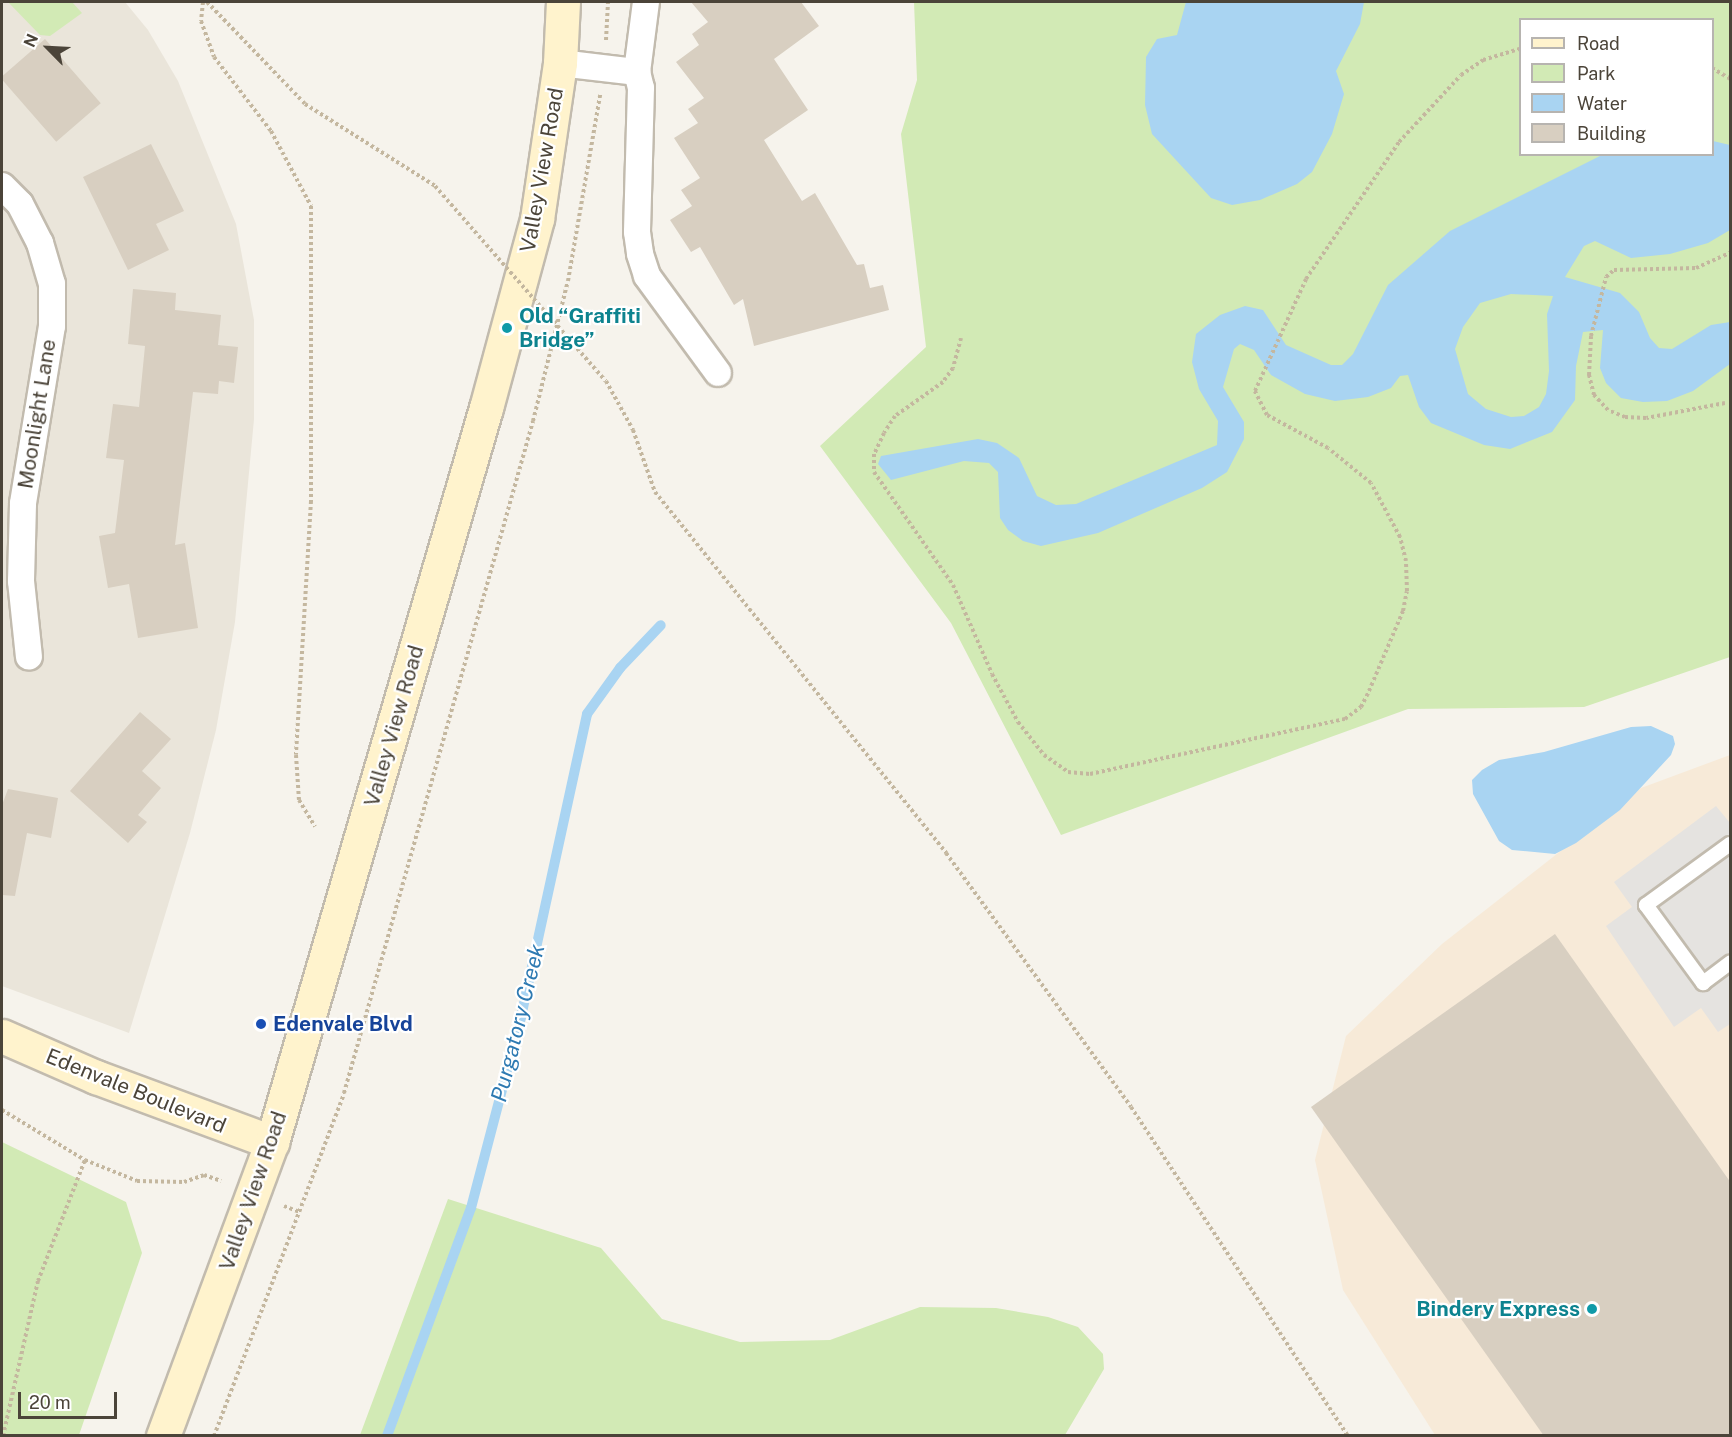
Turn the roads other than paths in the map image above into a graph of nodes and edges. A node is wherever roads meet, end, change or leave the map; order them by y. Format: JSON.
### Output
{"nodes":[{"id":1,"x":563,"y":2,"type":"edge"},
{"id":2,"x":646,"y":2,"type":"edge"},
{"id":3,"x":560,"y":63,"type":"junction"},
{"id":4,"x":637,"y":72,"type":"junction"},
{"id":5,"x":2,"y":186,"type":"edge"},
{"id":6,"x":718,"y":373,"type":"dead end"},
{"id":7,"x":29,"y":657,"type":"dead end"},
{"id":8,"x":1731,"y":844,"type":"edge"},
{"id":9,"x":1731,"y":963,"type":"edge"},
{"id":10,"x":2,"y":1035,"type":"edge"},
{"id":11,"x":272,"y":1142,"type":"junction"},
{"id":12,"x":163,"y":1436,"type":"edge"}],
"edges":[{"from":1,"to":3,"type":"main road","name":"Valley View Road"},
{"from":2,"to":4,"type":"street"},
{"from":3,"to":4,"type":"street"},
{"from":3,"to":11,"type":"main road","name":"Valley View Road"},
{"from":4,"to":6,"type":"street"},
{"from":5,"to":7,"type":"street","name":"Moonlight Lane"},
{"from":8,"to":9,"type":"lane"},
{"from":10,"to":11,"type":"main road","name":"Edenvale Boulevard"},
{"from":11,"to":12,"type":"main road","name":"Valley View Road"}]}
